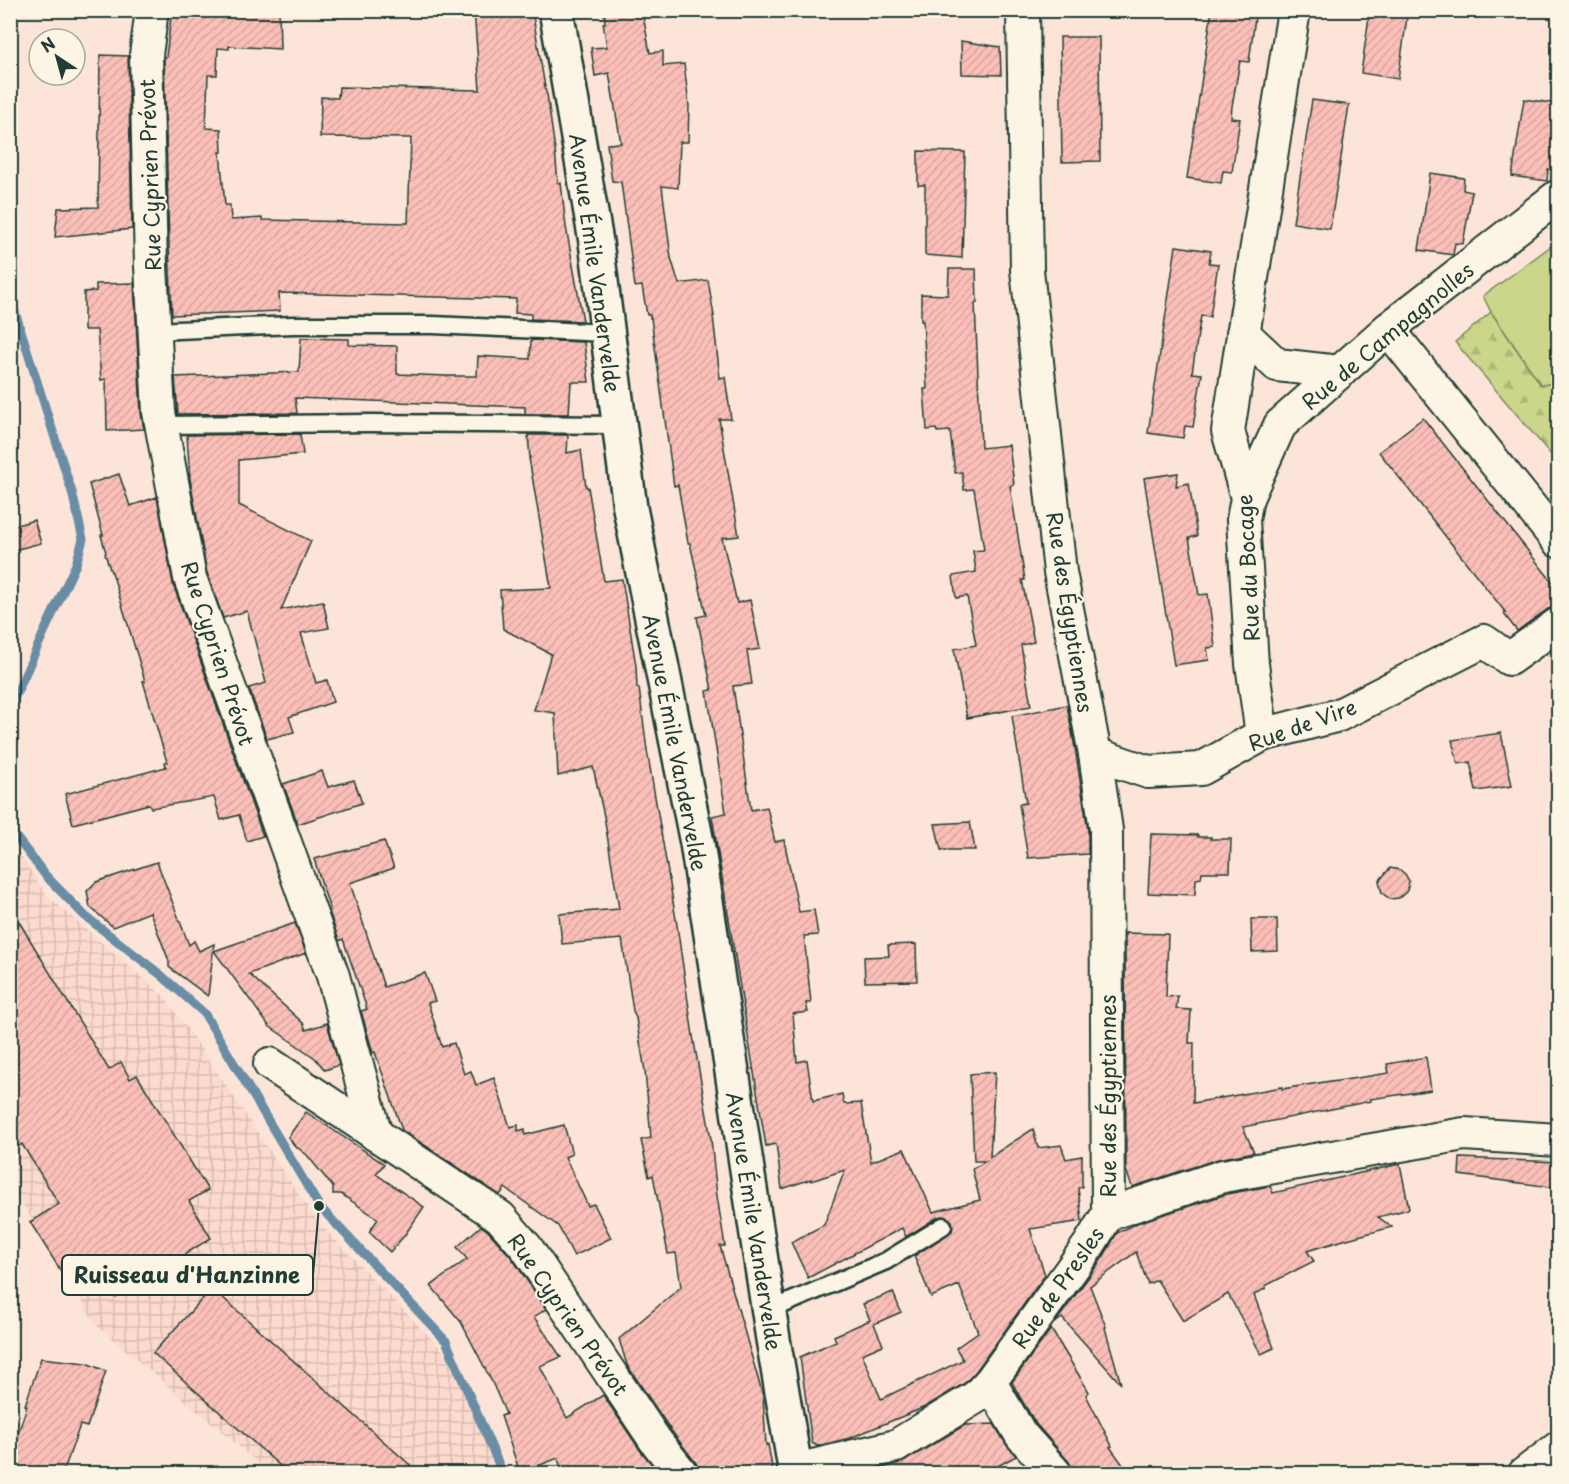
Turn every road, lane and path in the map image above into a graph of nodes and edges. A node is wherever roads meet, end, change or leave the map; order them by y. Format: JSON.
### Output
{"nodes":[{"id":1,"x":152,"y":10,"type":"edge"},
{"id":2,"x":556,"y":10,"type":"edge"},
{"id":3,"x":1023,"y":10,"type":"edge"},
{"id":4,"x":1294,"y":10,"type":"edge"},
{"id":5,"x":1558,"y":196,"type":"edge"},
{"id":6,"x":1388,"y":329,"type":"junction"},
{"id":7,"x":155,"y":331,"type":"junction"},
{"id":8,"x":607,"y":333,"type":"junction"},
{"id":9,"x":1243,"y":333,"type":"junction"},
{"id":10,"x":1340,"y":372,"type":"junction"},
{"id":11,"x":161,"y":425,"type":"junction"},
{"id":12,"x":619,"y":425,"type":"junction"},
{"id":13,"x":1246,"y":498,"type":"junction"},
{"id":14,"x":1558,"y":541,"type":"edge"},
{"id":15,"x":1558,"y":624,"type":"edge"},
{"id":16,"x":1262,"y":735,"type":"junction"},
{"id":17,"x":1095,"y":754,"type":"junction"},
{"id":18,"x":270,"y":1064,"type":"dead end"},
{"id":19,"x":376,"y":1135,"type":"junction"},
{"id":20,"x":1558,"y":1140,"type":"edge"},
{"id":21,"x":1108,"y":1214,"type":"junction"},
{"id":22,"x":943,"y":1226,"type":"dead end"},
{"id":23,"x":768,"y":1311,"type":"junction"},
{"id":24,"x":990,"y":1382,"type":"junction"},
{"id":25,"x":1558,"y":1448,"type":"edge"},
{"id":26,"x":853,"y":1466,"type":"edge"},
{"id":27,"x":796,"y":1472,"type":"edge"},
{"id":28,"x":682,"y":1473,"type":"edge"},
{"id":29,"x":1056,"y":1473,"type":"edge"},
{"id":30,"x":1524,"y":1473,"type":"edge"}],
"edges":[{"from":1,"to":7,"type":"street","name":"Rue Cyprien Prévot"},
{"from":2,"to":8,"type":"main road","name":"Avenue Émile Vandervelde"},
{"from":3,"to":17,"type":"street","name":"Rue des Égyptiennes"},
{"from":4,"to":9,"type":"street","name":"Rue du Bocage"},
{"from":5,"to":6,"type":"street","name":"Rue de Campagnolles"},
{"from":6,"to":10,"type":"street","name":"Rue de Campagnolles"},
{"from":6,"to":14,"type":"street"},
{"from":7,"to":8,"type":"lane"},
{"from":7,"to":11,"type":"street","name":"Rue Cyprien Prévot"},
{"from":8,"to":12,"type":"main road","name":"Avenue Émile Vandervelde"},
{"from":9,"to":10,"type":"street"},
{"from":9,"to":13,"type":"street","name":"Rue du Bocage"},
{"from":10,"to":13,"type":"street","name":"Rue de Campagnolles"},
{"from":11,"to":12,"type":"lane"},
{"from":11,"to":19,"type":"street","name":"Rue Cyprien Prévot"},
{"from":12,"to":23,"type":"main road","name":"Avenue Émile Vandervelde"},
{"from":13,"to":16,"type":"street","name":"Rue du Bocage"},
{"from":15,"to":16,"type":"street","name":"Rue de Vire"},
{"from":16,"to":17,"type":"street","name":"Rue de Vire"},
{"from":17,"to":21,"type":"street","name":"Rue des Égyptiennes"},
{"from":18,"to":19,"type":"street","name":"Rue Cyprien Prévot"},
{"from":19,"to":28,"type":"street","name":"Rue Cyprien Prévot"},
{"from":20,"to":21,"type":"street","name":"Rue de Presles"},
{"from":21,"to":24,"type":"street","name":"Rue de Presles"},
{"from":22,"to":23,"type":"lane"},
{"from":23,"to":27,"type":"main road","name":"Avenue Émile Vandervelde"},
{"from":24,"to":26,"type":"street","name":"Rue de Presles"},
{"from":24,"to":29,"type":"street"},
{"from":25,"to":30,"type":"street"},
{"from":26,"to":27,"type":"street","name":"Rue de Presles"}]}
